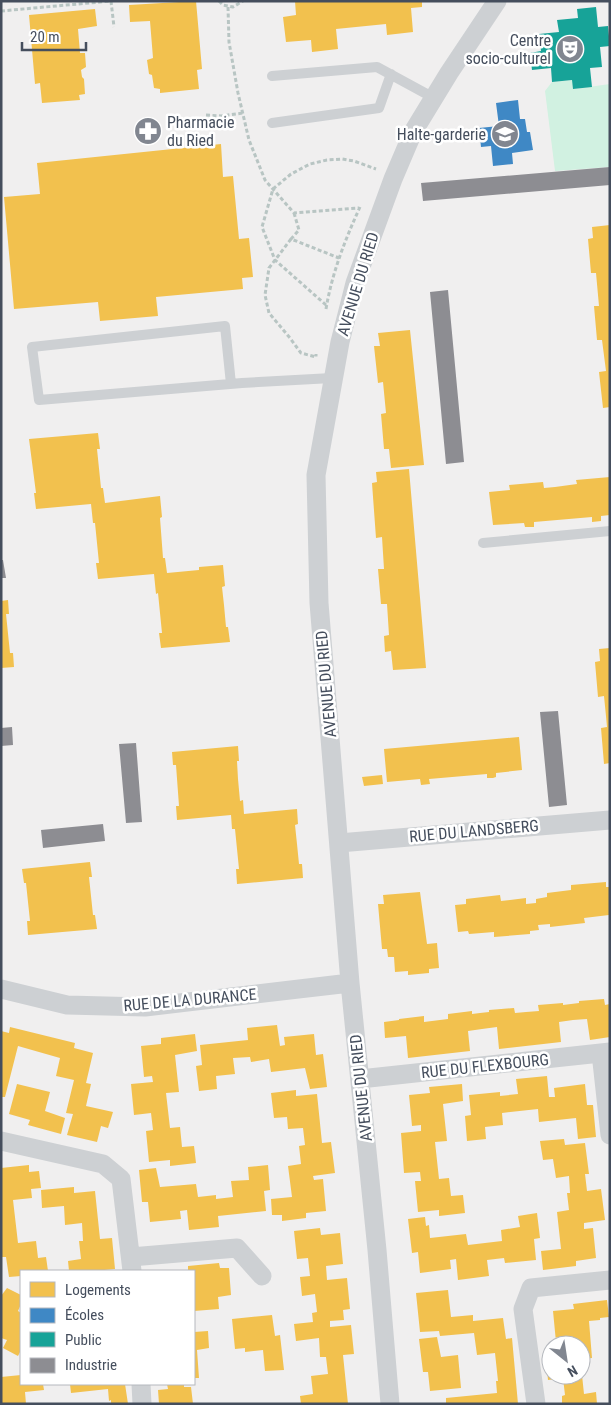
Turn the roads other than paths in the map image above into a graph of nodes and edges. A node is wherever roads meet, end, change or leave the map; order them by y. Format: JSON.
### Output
{"nodes":[{"id":1,"x":497,"y":1,"type":"edge"},
{"id":2,"x":391,"y":74,"type":"junction"},
{"id":3,"x":272,"y":76,"type":"dead end"},
{"id":4,"x":434,"y":98,"type":"junction"},
{"id":5,"x":272,"y":123,"type":"dead end"},
{"id":6,"x":332,"y":378,"type":"junction"},
{"id":7,"x":231,"y":384,"type":"junction"},
{"id":8,"x":610,"y":531,"type":"edge"},
{"id":9,"x":483,"y":543,"type":"dead end"},
{"id":10,"x":610,"y":820,"type":"edge"},
{"id":11,"x":339,"y":843,"type":"junction"},
{"id":12,"x":350,"y":983,"type":"junction"},
{"id":13,"x":1,"y":990,"type":"edge"},
{"id":14,"x":606,"y":1053,"type":"edge"},
{"id":15,"x":360,"y":1079,"type":"junction"},
{"id":16,"x":610,"y":1135,"type":"edge"},
{"id":17,"x":1,"y":1141,"type":"edge"},
{"id":18,"x":132,"y":1264,"type":"edge"},
{"id":19,"x":262,"y":1276,"type":"dead end"},
{"id":20,"x":610,"y":1280,"type":"edge"},
{"id":21,"x":141,"y":1385,"type":"edge"},
{"id":22,"x":142,"y":1404,"type":"edge"},
{"id":23,"x":390,"y":1404,"type":"edge"},
{"id":24,"x":536,"y":1404,"type":"edge"}],
"edges":[{"from":1,"to":4,"type":"street","name":"AVENUE DU RIED"},
{"from":2,"to":3,"type":"lane"},
{"from":2,"to":4,"type":"lane"},
{"from":2,"to":5,"type":"lane"},
{"from":4,"to":6,"type":"street","name":"AVENUE DU RIED"},
{"from":6,"to":7,"type":"lane"},
{"from":6,"to":11,"type":"street","name":"AVENUE DU RIED"},
{"from":7,"to":7,"type":"lane"},
{"from":8,"to":9,"type":"lane"},
{"from":10,"to":11,"type":"street","name":"RUE DU LANDSBERG"},
{"from":11,"to":12,"type":"street","name":"AVENUE DU RIED"},
{"from":12,"to":13,"type":"street","name":"RUE DE LA DURANCE"},
{"from":12,"to":15,"type":"street","name":"AVENUE DU RIED"},
{"from":14,"to":15,"type":"street","name":"RUE DU FLEXBOURG"},
{"from":14,"to":16,"type":"street"},
{"from":15,"to":23,"type":"street","name":"AVENUE DU RIED"},
{"from":17,"to":18,"type":"street"},
{"from":18,"to":19,"type":"street"},
{"from":20,"to":24,"type":"street"},
{"from":21,"to":22,"type":"street"}]}
